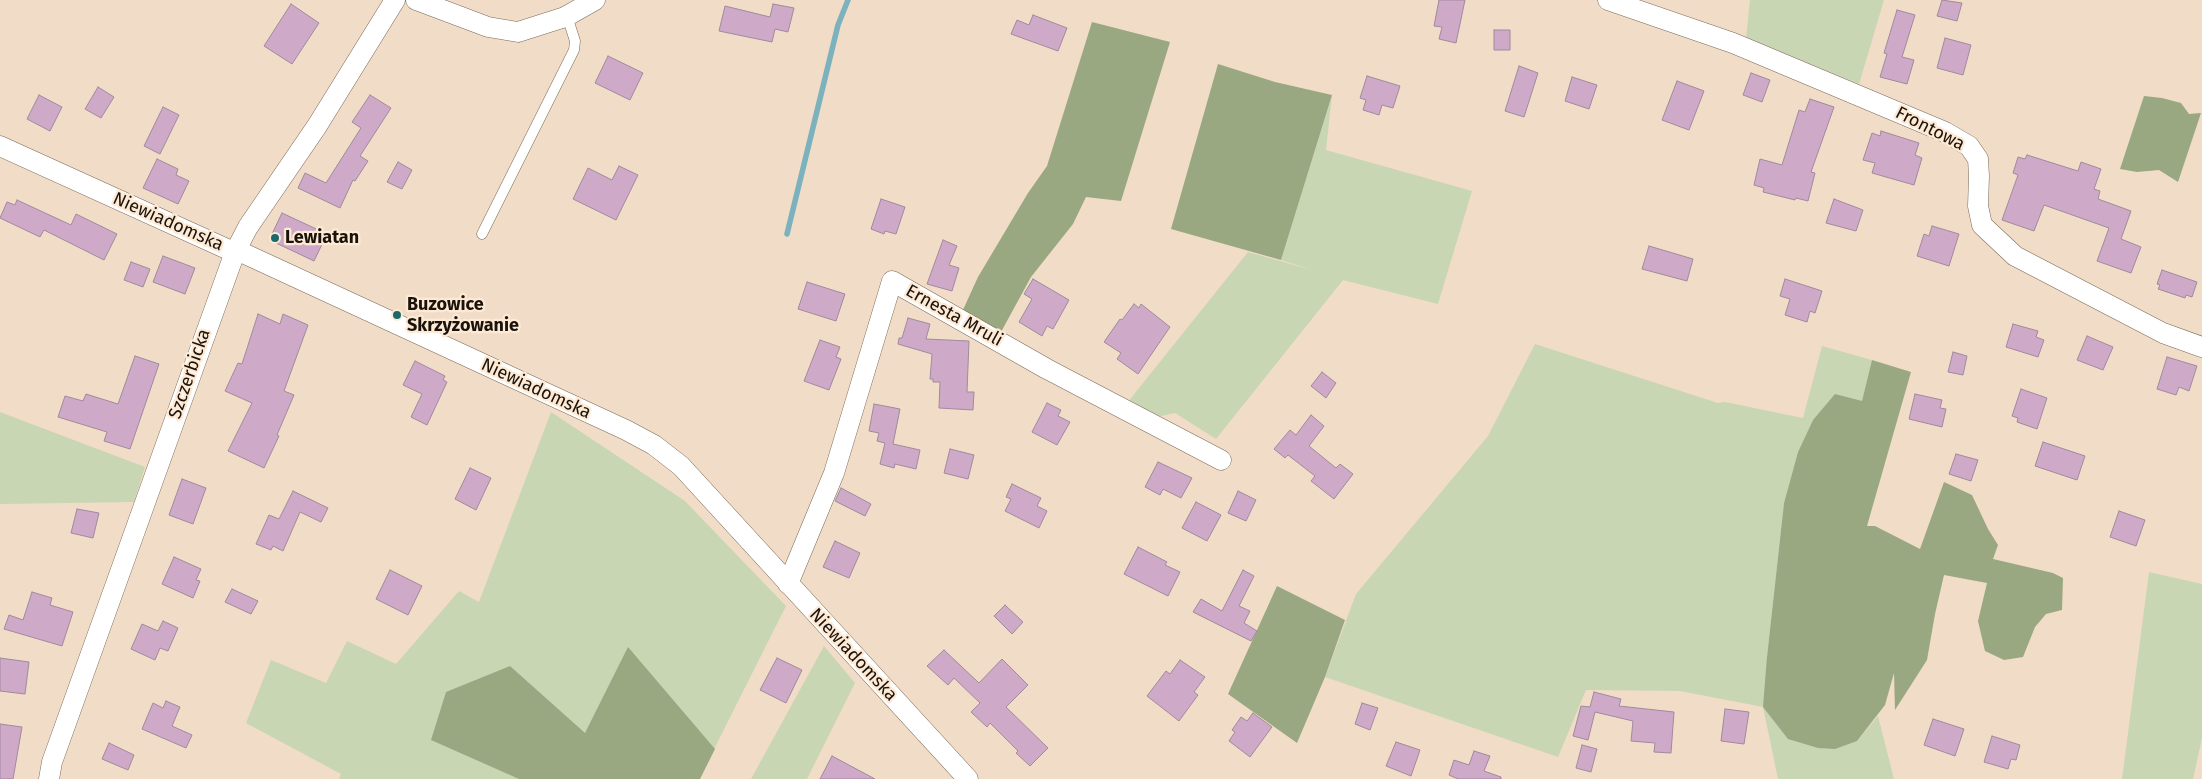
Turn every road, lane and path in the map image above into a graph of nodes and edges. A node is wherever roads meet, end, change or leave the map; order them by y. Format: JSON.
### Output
{"nodes":[{"id":1,"x":395,"y":0,"type":"edge"},
{"id":2,"x":416,"y":0,"type":"edge"},
{"id":3,"x":595,"y":0,"type":"edge"},
{"id":4,"x":1608,"y":0,"type":"edge"},
{"id":5,"x":567,"y":16,"type":"junction"},
{"id":6,"x":0,"y":146,"type":"edge"},
{"id":7,"x":482,"y":234,"type":"dead end"},
{"id":8,"x":235,"y":252,"type":"junction"},
{"id":9,"x":2202,"y":347,"type":"edge"},
{"id":10,"x":1221,"y":460,"type":"dead end"},
{"id":11,"x":788,"y":584,"type":"junction"},
{"id":12,"x":49,"y":779,"type":"edge"},
{"id":13,"x":968,"y":779,"type":"edge"}],
"edges":[{"from":1,"to":8,"type":"street","name":"Szczerbicka"},
{"from":2,"to":5,"type":"street"},
{"from":3,"to":5,"type":"street"},
{"from":4,"to":9,"type":"street","name":"Frontowa"},
{"from":5,"to":7,"type":"lane"},
{"from":6,"to":8,"type":"street","name":"Niewiadomska"},
{"from":8,"to":11,"type":"street","name":"Niewiadomska"},
{"from":8,"to":12,"type":"street","name":"Szczerbicka"},
{"from":10,"to":11,"type":"street","name":"Ernesta Mruli"},
{"from":11,"to":13,"type":"street","name":"Niewiadomska"}]}
